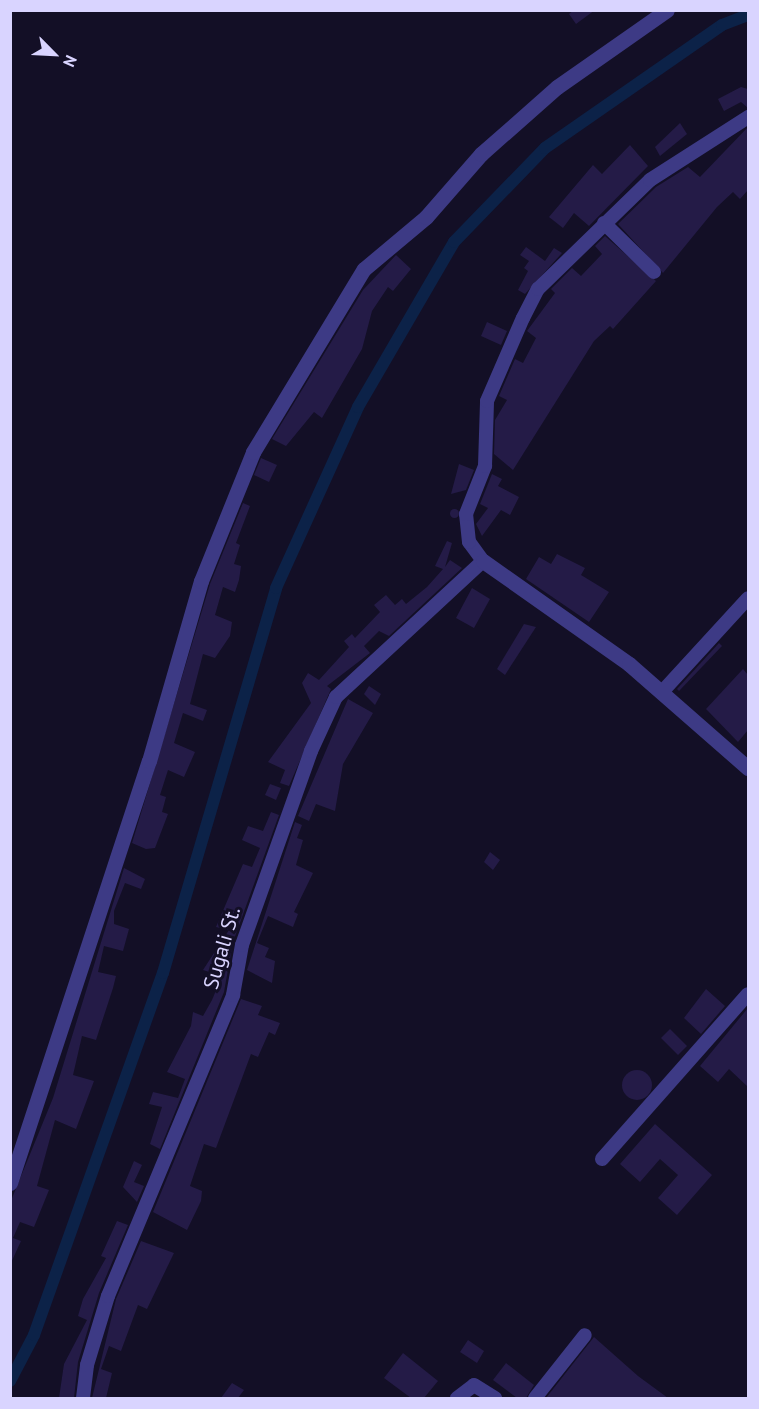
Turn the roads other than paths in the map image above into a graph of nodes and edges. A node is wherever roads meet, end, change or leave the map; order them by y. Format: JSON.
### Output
{"nodes":[{"id":1,"x":667,"y":10,"type":"edge"},
{"id":2,"x":748,"y":117,"type":"edge"},
{"id":3,"x":604,"y":223,"type":"junction"},
{"id":4,"x":654,"y":272,"type":"dead end"},
{"id":5,"x":483,"y":561,"type":"junction"},
{"id":6,"x":748,"y":598,"type":"edge"},
{"id":7,"x":662,"y":692,"type":"junction"},
{"id":8,"x":748,"y":768,"type":"edge"},
{"id":9,"x":748,"y":994,"type":"edge"},
{"id":10,"x":602,"y":1159,"type":"dead end"},
{"id":11,"x":10,"y":1183,"type":"edge"},
{"id":12,"x":585,"y":1335,"type":"dead end"},
{"id":13,"x":83,"y":1398,"type":"edge"},
{"id":14,"x":457,"y":1398,"type":"edge"},
{"id":15,"x":495,"y":1398,"type":"edge"},
{"id":16,"x":535,"y":1398,"type":"edge"}],
"edges":[{"from":1,"to":11,"type":"street"},
{"from":2,"to":3,"type":"street"},
{"from":3,"to":4,"type":"street"},
{"from":3,"to":5,"type":"street"},
{"from":5,"to":7,"type":"street"},
{"from":5,"to":13,"type":"street","name":"Sugali St."},
{"from":6,"to":7,"type":"street"},
{"from":7,"to":8,"type":"street"},
{"from":9,"to":10,"type":"street"},
{"from":12,"to":16,"type":"street"},
{"from":14,"to":15,"type":"street"}]}
